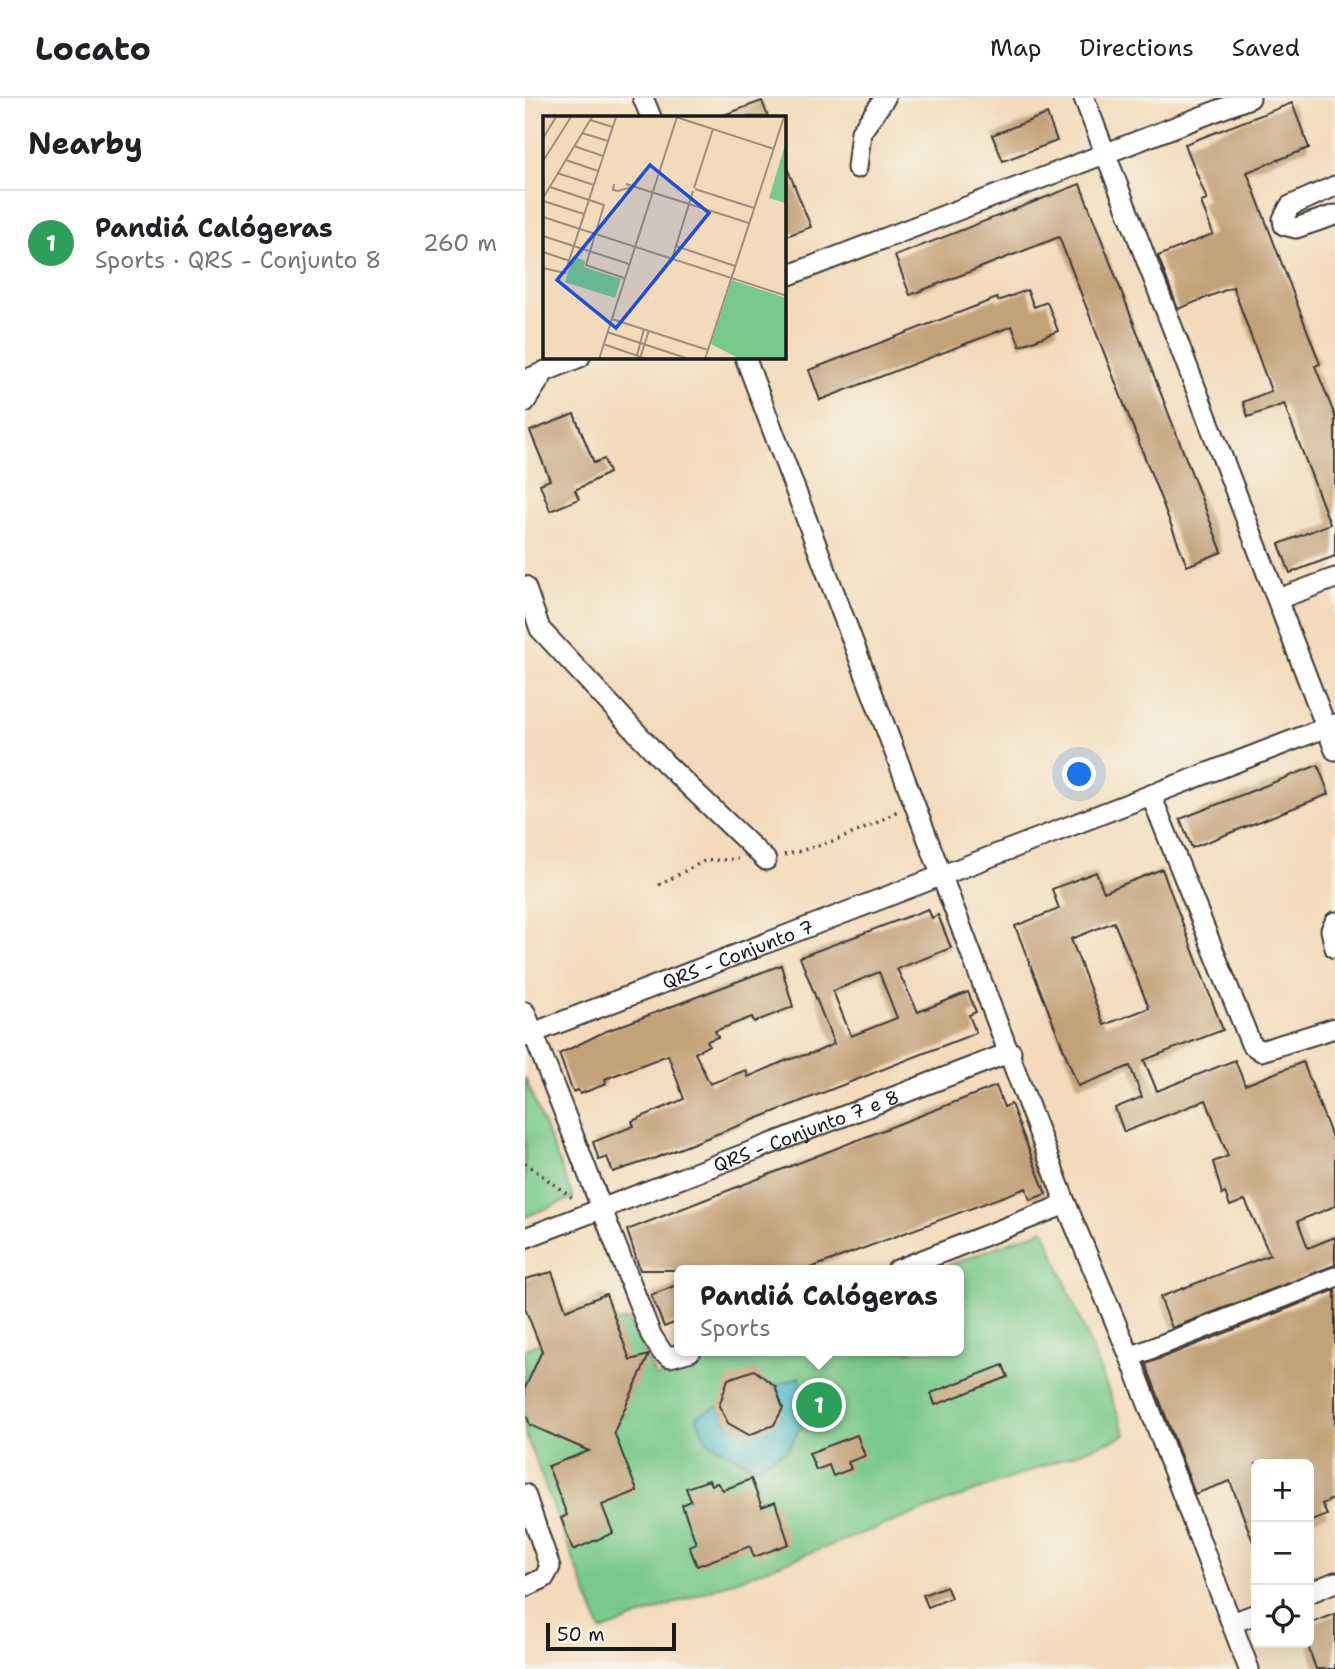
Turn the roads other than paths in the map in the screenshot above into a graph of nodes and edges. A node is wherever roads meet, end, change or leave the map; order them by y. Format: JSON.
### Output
{"nodes":[{"id":1,"x":643,"y":98,"type":"edge"},
{"id":2,"x":885,"y":98,"type":"edge"},
{"id":3,"x":1084,"y":98,"type":"edge"},
{"id":4,"x":1249,"y":98,"type":"edge"},
{"id":5,"x":651,"y":116,"type":"edge"},
{"id":6,"x":1107,"y":154,"type":"junction"},
{"id":7,"x":857,"y":168,"type":"dead end"},
{"id":8,"x":1335,"y":186,"type":"edge"},
{"id":9,"x":1335,"y":215,"type":"edge"},
{"id":10,"x":786,"y":276,"type":"edge"},
{"id":11,"x":575,"y":359,"type":"edge"},
{"id":12,"x":746,"y":359,"type":"edge"},
{"id":13,"x":545,"y":371,"type":"junction"},
{"id":14,"x":525,"y":380,"type":"edge"},
{"id":15,"x":525,"y":402,"type":"edge"},
{"id":16,"x":1335,"y":578,"type":"edge"},
{"id":17,"x":525,"y":586,"type":"edge"},
{"id":18,"x":1278,"y":599,"type":"junction"},
{"id":19,"x":1331,"y":726,"type":"edge"},
{"id":20,"x":1335,"y":750,"type":"edge"},
{"id":21,"x":1151,"y":795,"type":"junction"},
{"id":22,"x":766,"y":860,"type":"road end"},
{"id":23,"x":941,"y":876,"type":"junction"},
{"id":24,"x":1335,"y":922,"type":"edge"},
{"id":25,"x":1335,"y":948,"type":"edge"},
{"id":26,"x":525,"y":1012,"type":"edge"},
{"id":27,"x":1335,"y":1028,"type":"edge"},
{"id":28,"x":529,"y":1034,"type":"edge"},
{"id":29,"x":1011,"y":1052,"type":"junction"},
{"id":30,"x":1066,"y":1204,"type":"junction"},
{"id":31,"x":602,"y":1210,"type":"junction"},
{"id":32,"x":525,"y":1238,"type":"edge"},
{"id":33,"x":910,"y":1265,"type":"edge"},
{"id":34,"x":1335,"y":1277,"type":"edge"},
{"id":35,"x":674,"y":1356,"type":"edge"},
{"id":36,"x":1129,"y":1357,"type":"junction"},
{"id":37,"x":525,"y":1494,"type":"edge"},
{"id":38,"x":1335,"y":1582,"type":"edge"},
{"id":39,"x":525,"y":1587,"type":"edge"},
{"id":40,"x":1314,"y":1591,"type":"edge"},
{"id":41,"x":1251,"y":1616,"type":"edge"},
{"id":42,"x":1232,"y":1623,"type":"junction"},
{"id":43,"x":1249,"y":1669,"type":"edge"}],
"edges":[{"from":1,"to":5,"type":"street"},
{"from":2,"to":7,"type":"street"},
{"from":3,"to":6,"type":"street"},
{"from":4,"to":6,"type":"street"},
{"from":6,"to":10,"type":"street"},
{"from":6,"to":18,"type":"street"},
{"from":8,"to":9,"type":"street"},
{"from":11,"to":13,"type":"street"},
{"from":12,"to":23,"type":"street"},
{"from":13,"to":14,"type":"street"},
{"from":13,"to":15,"type":"street"},
{"from":16,"to":18,"type":"street"},
{"from":17,"to":22,"type":"street"},
{"from":18,"to":19,"type":"street"},
{"from":19,"to":20,"type":"street"},
{"from":19,"to":21,"type":"street","name":"QRS - Conjunto 7"},
{"from":21,"to":23,"type":"street","name":"QRS - Conjunto 7"},
{"from":21,"to":27,"type":"street"},
{"from":23,"to":28,"type":"street","name":"QRS - Conjunto 7"},
{"from":23,"to":29,"type":"street"},
{"from":24,"to":25,"type":"street"},
{"from":26,"to":28,"type":"street"},
{"from":28,"to":31,"type":"street"},
{"from":29,"to":30,"type":"street"},
{"from":29,"to":31,"type":"street","name":"QRS - Conjunto 7 e 8"},
{"from":30,"to":33,"type":"street"},
{"from":30,"to":36,"type":"street"},
{"from":31,"to":32,"type":"street","name":"QRS - Conjunto 7 e 8"},
{"from":31,"to":35,"type":"street"},
{"from":34,"to":36,"type":"street"},
{"from":36,"to":42,"type":"street"},
{"from":37,"to":39,"type":"street"},
{"from":38,"to":40,"type":"street"},
{"from":41,"to":42,"type":"street"},
{"from":42,"to":43,"type":"street"}]}
